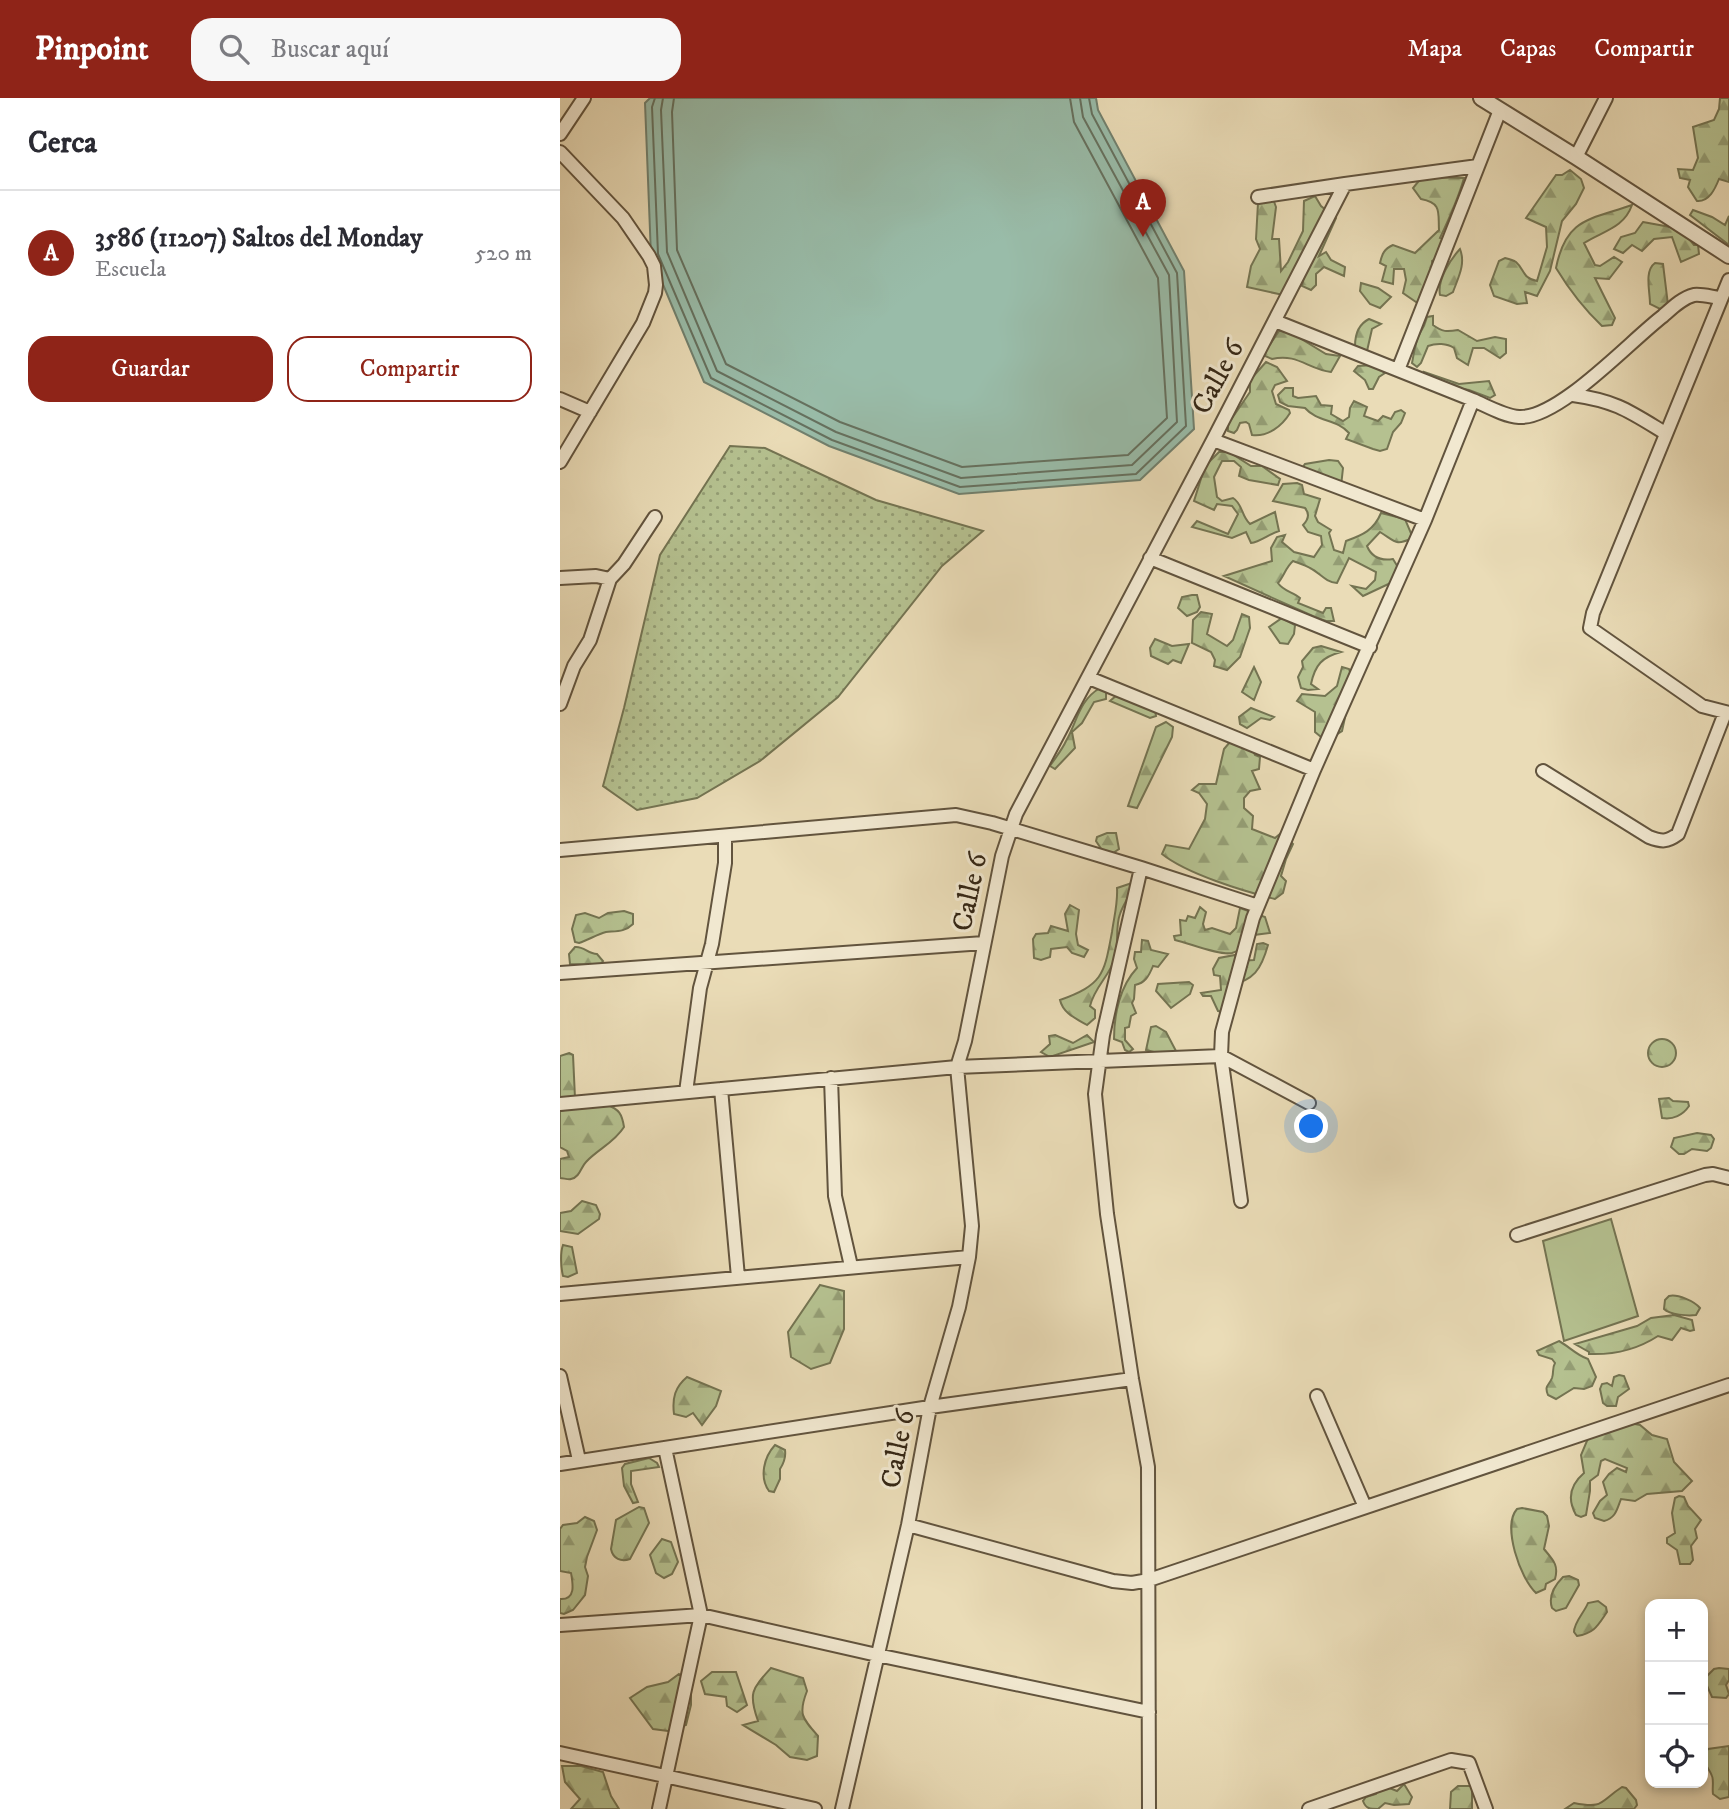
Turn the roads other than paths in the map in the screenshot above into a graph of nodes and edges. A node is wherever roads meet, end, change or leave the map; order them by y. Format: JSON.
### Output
{"nodes":[{"id":1,"x":584,"y":98,"type":"edge"},
{"id":2,"x":1481,"y":98,"type":"edge"},
{"id":3,"x":1606,"y":98,"type":"edge"},
{"id":4,"x":1500,"y":110,"type":"junction"},
{"id":5,"x":560,"y":134,"type":"edge"},
{"id":6,"x":560,"y":152,"type":"edge"},
{"id":7,"x":1576,"y":156,"type":"junction"},
{"id":8,"x":1478,"y":166,"type":"junction"},
{"id":9,"x":1345,"y":184,"type":"junction"},
{"id":10,"x":1258,"y":197,"type":"dead end"},
{"id":11,"x":1729,"y":256,"type":"edge"},
{"id":12,"x":1729,"y":280,"type":"edge"},
{"id":13,"x":1721,"y":298,"type":"junction"},
{"id":14,"x":1275,"y":321,"type":"junction"},
{"id":15,"x":1398,"y":370,"type":"junction"},
{"id":16,"x":1573,"y":395,"type":"junction"},
{"id":17,"x":560,"y":399,"type":"edge"},
{"id":18,"x":1474,"y":400,"type":"junction"},
{"id":19,"x":590,"y":412,"type":"junction"},
{"id":20,"x":1665,"y":433,"type":"junction"},
{"id":21,"x":1213,"y":440,"type":"junction"},
{"id":22,"x":560,"y":462,"type":"edge"},
{"id":23,"x":655,"y":517,"type":"dead end"},
{"id":24,"x":1425,"y":520,"type":"junction"},
{"id":25,"x":1150,"y":558,"type":"junction"},
{"id":26,"x":560,"y":578,"type":"edge"},
{"id":27,"x":610,"y":579,"type":"junction"},
{"id":28,"x":1370,"y":647,"type":"junction"},
{"id":29,"x":1089,"y":678,"type":"junction"},
{"id":30,"x":560,"y":704,"type":"edge"},
{"id":31,"x":1727,"y":713,"type":"edge"},
{"id":32,"x":1314,"y":770,"type":"junction"},
{"id":33,"x":1543,"y":771,"type":"dead end"},
{"id":34,"x":1011,"y":829,"type":"junction"},
{"id":35,"x":725,"y":837,"type":"junction"},
{"id":36,"x":560,"y":850,"type":"edge"},
{"id":37,"x":1141,"y":868,"type":"junction"},
{"id":38,"x":1258,"y":906,"type":"junction"},
{"id":39,"x":984,"y":943,"type":"junction"},
{"id":40,"x":706,"y":962,"type":"junction"},
{"id":41,"x":560,"y":973,"type":"edge"},
{"id":42,"x":1221,"y":1056,"type":"junction"},
{"id":43,"x":1099,"y":1062,"type":"junction"},
{"id":44,"x":957,"y":1067,"type":"junction"},
{"id":45,"x":831,"y":1079,"type":"junction"},
{"id":46,"x":721,"y":1088,"type":"junction"},
{"id":47,"x":686,"y":1092,"type":"junction"},
{"id":48,"x":1309,"y":1103,"type":"dead end"},
{"id":49,"x":560,"y":1104,"type":"edge"},
{"id":50,"x":1729,"y":1178,"type":"edge"},
{"id":51,"x":1241,"y":1201,"type":"dead end"},
{"id":52,"x":1517,"y":1235,"type":"dead end"},
{"id":53,"x":969,"y":1257,"type":"junction"},
{"id":54,"x":851,"y":1266,"type":"junction"},
{"id":55,"x":738,"y":1277,"type":"junction"},
{"id":56,"x":560,"y":1294,"type":"edge"},
{"id":57,"x":560,"y":1376,"type":"edge"},
{"id":58,"x":1132,"y":1379,"type":"junction"},
{"id":59,"x":1729,"y":1385,"type":"edge"},
{"id":60,"x":1317,"y":1396,"type":"dead end"},
{"id":61,"x":930,"y":1407,"type":"junction"},
{"id":62,"x":665,"y":1448,"type":"junction"},
{"id":63,"x":579,"y":1460,"type":"junction"},
{"id":64,"x":560,"y":1464,"type":"edge"},
{"id":65,"x":1365,"y":1507,"type":"junction"},
{"id":66,"x":908,"y":1525,"type":"junction"},
{"id":67,"x":1149,"y":1580,"type":"junction"},
{"id":68,"x":701,"y":1615,"type":"junction"},
{"id":69,"x":560,"y":1625,"type":"edge"},
{"id":70,"x":877,"y":1655,"type":"junction"},
{"id":71,"x":1149,"y":1712,"type":"junction"},
{"id":72,"x":560,"y":1753,"type":"edge"},
{"id":73,"x":666,"y":1776,"type":"junction"},
{"id":74,"x":1346,"y":1804,"type":"edge"},
{"id":75,"x":659,"y":1809,"type":"edge"},
{"id":76,"x":815,"y":1809,"type":"edge"},
{"id":77,"x":842,"y":1809,"type":"edge"},
{"id":78,"x":1149,"y":1809,"type":"edge"},
{"id":79,"x":1309,"y":1809,"type":"edge"},
{"id":80,"x":1486,"y":1809,"type":"edge"}],
"edges":[{"from":1,"to":5,"type":"street"},
{"from":2,"to":4,"type":"street"},
{"from":3,"to":7,"type":"street"},
{"from":4,"to":7,"type":"street"},
{"from":4,"to":8,"type":"street"},
{"from":6,"to":19,"type":"street"},
{"from":7,"to":11,"type":"street"},
{"from":8,"to":9,"type":"street"},
{"from":8,"to":15,"type":"street"},
{"from":9,"to":10,"type":"street"},
{"from":9,"to":14,"type":"street","name":"Calle 6"},
{"from":12,"to":13,"type":"street"},
{"from":13,"to":16,"type":"street"},
{"from":13,"to":20,"type":"street"},
{"from":14,"to":15,"type":"street"},
{"from":14,"to":21,"type":"street","name":"Calle 6"},
{"from":15,"to":18,"type":"street"},
{"from":16,"to":18,"type":"street"},
{"from":16,"to":20,"type":"street"},
{"from":17,"to":19,"type":"street"},
{"from":18,"to":24,"type":"street"},
{"from":19,"to":22,"type":"street"},
{"from":20,"to":31,"type":"street"},
{"from":21,"to":24,"type":"street"},
{"from":21,"to":25,"type":"street","name":"Calle 6"},
{"from":23,"to":27,"type":"street"},
{"from":24,"to":28,"type":"street"},
{"from":25,"to":28,"type":"street"},
{"from":25,"to":29,"type":"street","name":"Calle 6"},
{"from":26,"to":27,"type":"street"},
{"from":27,"to":30,"type":"street"},
{"from":28,"to":32,"type":"street"},
{"from":29,"to":32,"type":"street"},
{"from":29,"to":34,"type":"street","name":"Calle 6"},
{"from":31,"to":33,"type":"street"},
{"from":32,"to":38,"type":"street"},
{"from":34,"to":35,"type":"street"},
{"from":34,"to":37,"type":"street"},
{"from":34,"to":39,"type":"street","name":"Calle 6"},
{"from":35,"to":36,"type":"street"},
{"from":35,"to":40,"type":"street"},
{"from":37,"to":38,"type":"street"},
{"from":37,"to":43,"type":"street"},
{"from":38,"to":42,"type":"street"},
{"from":39,"to":40,"type":"street"},
{"from":39,"to":44,"type":"street","name":"Calle 6"},
{"from":40,"to":41,"type":"street"},
{"from":40,"to":47,"type":"street"},
{"from":42,"to":43,"type":"street"},
{"from":42,"to":48,"type":"street"},
{"from":42,"to":51,"type":"street"},
{"from":43,"to":44,"type":"street"},
{"from":43,"to":58,"type":"street"},
{"from":44,"to":45,"type":"street"},
{"from":44,"to":53,"type":"street","name":"Calle 6"},
{"from":45,"to":46,"type":"street"},
{"from":45,"to":54,"type":"street"},
{"from":46,"to":47,"type":"street"},
{"from":46,"to":55,"type":"street"},
{"from":47,"to":49,"type":"street"},
{"from":50,"to":52,"type":"street"},
{"from":53,"to":54,"type":"street"},
{"from":53,"to":61,"type":"street","name":"Calle 6"},
{"from":54,"to":55,"type":"street"},
{"from":55,"to":56,"type":"street"},
{"from":57,"to":63,"type":"street"},
{"from":58,"to":61,"type":"street"},
{"from":58,"to":67,"type":"street"},
{"from":59,"to":65,"type":"street"},
{"from":60,"to":65,"type":"street"},
{"from":61,"to":62,"type":"street"},
{"from":61,"to":66,"type":"street","name":"Calle 6"},
{"from":62,"to":63,"type":"street"},
{"from":62,"to":68,"type":"street"},
{"from":63,"to":64,"type":"street"},
{"from":65,"to":67,"type":"street"},
{"from":66,"to":67,"type":"street"},
{"from":66,"to":70,"type":"street","name":"Calle 6"},
{"from":67,"to":71,"type":"street"},
{"from":68,"to":69,"type":"street"},
{"from":68,"to":70,"type":"street"},
{"from":68,"to":73,"type":"street"},
{"from":70,"to":71,"type":"street"},
{"from":70,"to":77,"type":"street","name":"Calle 6"},
{"from":71,"to":78,"type":"street"},
{"from":72,"to":73,"type":"street"},
{"from":73,"to":75,"type":"street"},
{"from":73,"to":76,"type":"street"},
{"from":74,"to":79,"type":"street"},
{"from":74,"to":80,"type":"street"}]}
